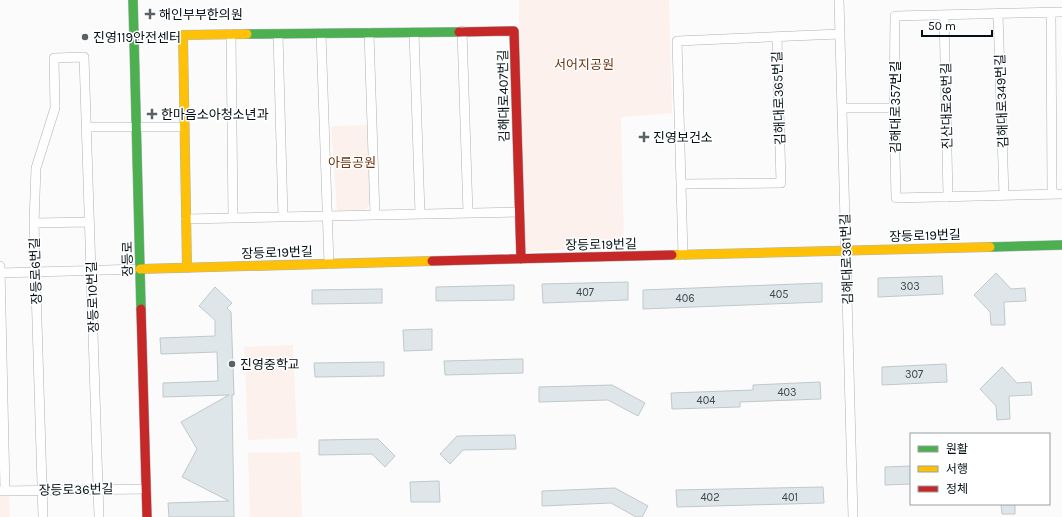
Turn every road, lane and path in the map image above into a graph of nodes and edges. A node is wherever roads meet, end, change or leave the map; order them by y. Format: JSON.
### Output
{"nodes":[{"id":1,"x":133,"y":0,"type":"edge"},
{"id":2,"x":839,"y":0,"type":"edge"},
{"id":3,"x":1062,"y":12,"type":"edge"},
{"id":4,"x":1051,"y":13,"type":"junction"},
{"id":5,"x":998,"y":14,"type":"junction"},
{"id":6,"x":944,"y":15,"type":"junction"},
{"id":7,"x":414,"y":32,"type":"junction"},
{"id":8,"x":462,"y":32,"type":"junction"},
{"id":9,"x":321,"y":33,"type":"junction"},
{"id":10,"x":370,"y":33,"type":"junction"},
{"id":11,"x":231,"y":34,"type":"junction"},
{"id":12,"x":278,"y":34,"type":"junction"},
{"id":13,"x":840,"y":34,"type":"junction"},
{"id":14,"x":777,"y":37,"type":"junction"},
{"id":15,"x":84,"y":56,"type":"joint"},
{"id":16,"x":842,"y":108,"type":"junction"},
{"id":17,"x":894,"y":108,"type":"junction"},
{"id":18,"x":185,"y":126,"type":"junction"},
{"id":19,"x":87,"y":127,"type":"junction"},
{"id":20,"x":137,"y":127,"type":"junction"},
{"id":21,"x":681,"y":184,"type":"junction"},
{"id":22,"x":1052,"y":194,"type":"junction"},
{"id":23,"x":1062,"y":194,"type":"edge"},
{"id":24,"x":1004,"y":195,"type":"junction"},
{"id":25,"x":948,"y":197,"type":"junction"},
{"id":26,"x":519,"y":212,"type":"junction"},
{"id":27,"x":468,"y":213,"type":"junction"},
{"id":28,"x":420,"y":214,"type":"junction"},
{"id":29,"x":375,"y":215,"type":"junction"},
{"id":30,"x":327,"y":216,"type":"junction"},
{"id":31,"x":283,"y":217,"type":"junction"},
{"id":32,"x":233,"y":218,"type":"junction"},
{"id":33,"x":186,"y":219,"type":"junction"},
{"id":34,"x":88,"y":222,"type":"junction"},
{"id":35,"x":34,"y":223,"type":"junction"},
{"id":36,"x":1062,"y":245,"type":"edge"},
{"id":37,"x":846,"y":250,"type":"junction"},
{"id":38,"x":683,"y":255,"type":"junction"},
{"id":39,"x":521,"y":259,"type":"junction"},
{"id":40,"x":329,"y":264,"type":"junction"},
{"id":41,"x":0,"y":266,"type":"edge"},
{"id":42,"x":187,"y":268,"type":"junction"},
{"id":43,"x":140,"y":269,"type":"junction"},
{"id":44,"x":92,"y":271,"type":"junction"},
{"id":45,"x":0,"y":273,"type":"edge"},
{"id":46,"x":36,"y":273,"type":"junction"},
{"id":47,"x":1,"y":318,"type":"edge"},
{"id":48,"x":42,"y":489,"type":"junction"},
{"id":49,"x":98,"y":489,"type":"junction"},
{"id":50,"x":146,"y":489,"type":"junction"},
{"id":51,"x":3,"y":490,"type":"edge"},
{"id":52,"x":43,"y":517,"type":"edge"},
{"id":53,"x":98,"y":517,"type":"edge"},
{"id":54,"x":147,"y":517,"type":"edge"},
{"id":55,"x":853,"y":517,"type":"edge"}],
"edges":[{"from":1,"to":20,"type":"street","name":"장등로"},
{"from":2,"to":13,"type":"street","name":"김해대로361번길"},
{"from":3,"to":4,"type":"street"},
{"from":4,"to":5,"type":"street"},
{"from":4,"to":22,"type":"street"},
{"from":5,"to":6,"type":"street"},
{"from":5,"to":24,"type":"street","name":"김해대로349번길"},
{"from":6,"to":17,"type":"street","name":"김해대로357번길"},
{"from":6,"to":25,"type":"street","name":"진산대로26번길"},
{"from":7,"to":8,"type":"street","name":"김해대로407번길"},
{"from":7,"to":10,"type":"street","name":"김해대로407번길"},
{"from":7,"to":28,"type":"street"},
{"from":8,"to":26,"type":"street","name":"김해대로407번길"},
{"from":8,"to":27,"type":"street"},
{"from":9,"to":10,"type":"street","name":"김해대로407번길"},
{"from":9,"to":12,"type":"street","name":"김해대로407번길"},
{"from":9,"to":30,"type":"street"},
{"from":10,"to":29,"type":"street"},
{"from":11,"to":12,"type":"street","name":"김해대로407번길"},
{"from":11,"to":18,"type":"street","name":"김해대로407번길"},
{"from":11,"to":32,"type":"street"},
{"from":12,"to":31,"type":"street"},
{"from":13,"to":14,"type":"street"},
{"from":13,"to":16,"type":"street","name":"김해대로361번길"},
{"from":14,"to":21,"type":"street","name":"김해대로365번길"},
{"from":14,"to":21,"type":"street","name":"김해대로365번길"},
{"from":15,"to":19,"type":"street","name":"장등로10번길"},
{"from":15,"to":35,"type":"street","name":"장등로6번길"},
{"from":16,"to":17,"type":"street"},
{"from":16,"to":37,"type":"street","name":"김해대로361번길"},
{"from":17,"to":25,"type":"street","name":"김해대로357번길"},
{"from":18,"to":20,"type":"street"},
{"from":18,"to":33,"type":"street","name":"김해대로407번길"},
{"from":19,"to":20,"type":"street"},
{"from":19,"to":34,"type":"street","name":"장등로10번길"},
{"from":20,"to":43,"type":"street","name":"장등로"},
{"from":21,"to":38,"type":"street","name":"김해대로365번길"},
{"from":22,"to":23,"type":"street"},
{"from":22,"to":24,"type":"street"},
{"from":24,"to":25,"type":"street"},
{"from":26,"to":27,"type":"street"},
{"from":26,"to":39,"type":"street","name":"김해대로407번길"},
{"from":27,"to":28,"type":"street"},
{"from":28,"to":29,"type":"street"},
{"from":29,"to":30,"type":"street"},
{"from":30,"to":31,"type":"street"},
{"from":30,"to":40,"type":"street"},
{"from":31,"to":32,"type":"street"},
{"from":32,"to":33,"type":"street"},
{"from":33,"to":42,"type":"street","name":"김해대로407번길"},
{"from":34,"to":35,"type":"street"},
{"from":34,"to":44,"type":"street","name":"장등로10번길"},
{"from":35,"to":46,"type":"street","name":"장등로6번길"},
{"from":36,"to":37,"type":"street","name":"장등로19번길"},
{"from":37,"to":38,"type":"street","name":"장등로19번길"},
{"from":37,"to":55,"type":"street","name":"김해대로361번길"},
{"from":38,"to":39,"type":"street","name":"장등로19번길"},
{"from":39,"to":40,"type":"street","name":"장등로19번길"},
{"from":40,"to":42,"type":"street","name":"장등로19번길"},
{"from":41,"to":45,"type":"street","name":"장등로36번길"},
{"from":42,"to":43,"type":"street","name":"장등로19번길"},
{"from":43,"to":44,"type":"street"},
{"from":43,"to":50,"type":"street","name":"장등로"},
{"from":44,"to":46,"type":"street"},
{"from":44,"to":49,"type":"street","name":"장등로10번길"},
{"from":45,"to":46,"type":"street"},
{"from":45,"to":47,"type":"street","name":"장등로36번길"},
{"from":46,"to":48,"type":"street","name":"장등로6번길"},
{"from":47,"to":51,"type":"street","name":"장등로36번길"},
{"from":48,"to":49,"type":"street","name":"장등로36번길"},
{"from":48,"to":51,"type":"street","name":"장등로36번길"},
{"from":48,"to":52,"type":"street","name":"장등로6번길"},
{"from":49,"to":50,"type":"street","name":"장등로36번길"},
{"from":49,"to":53,"type":"street","name":"장등로10번길"},
{"from":50,"to":54,"type":"street","name":"장등로"}]}
